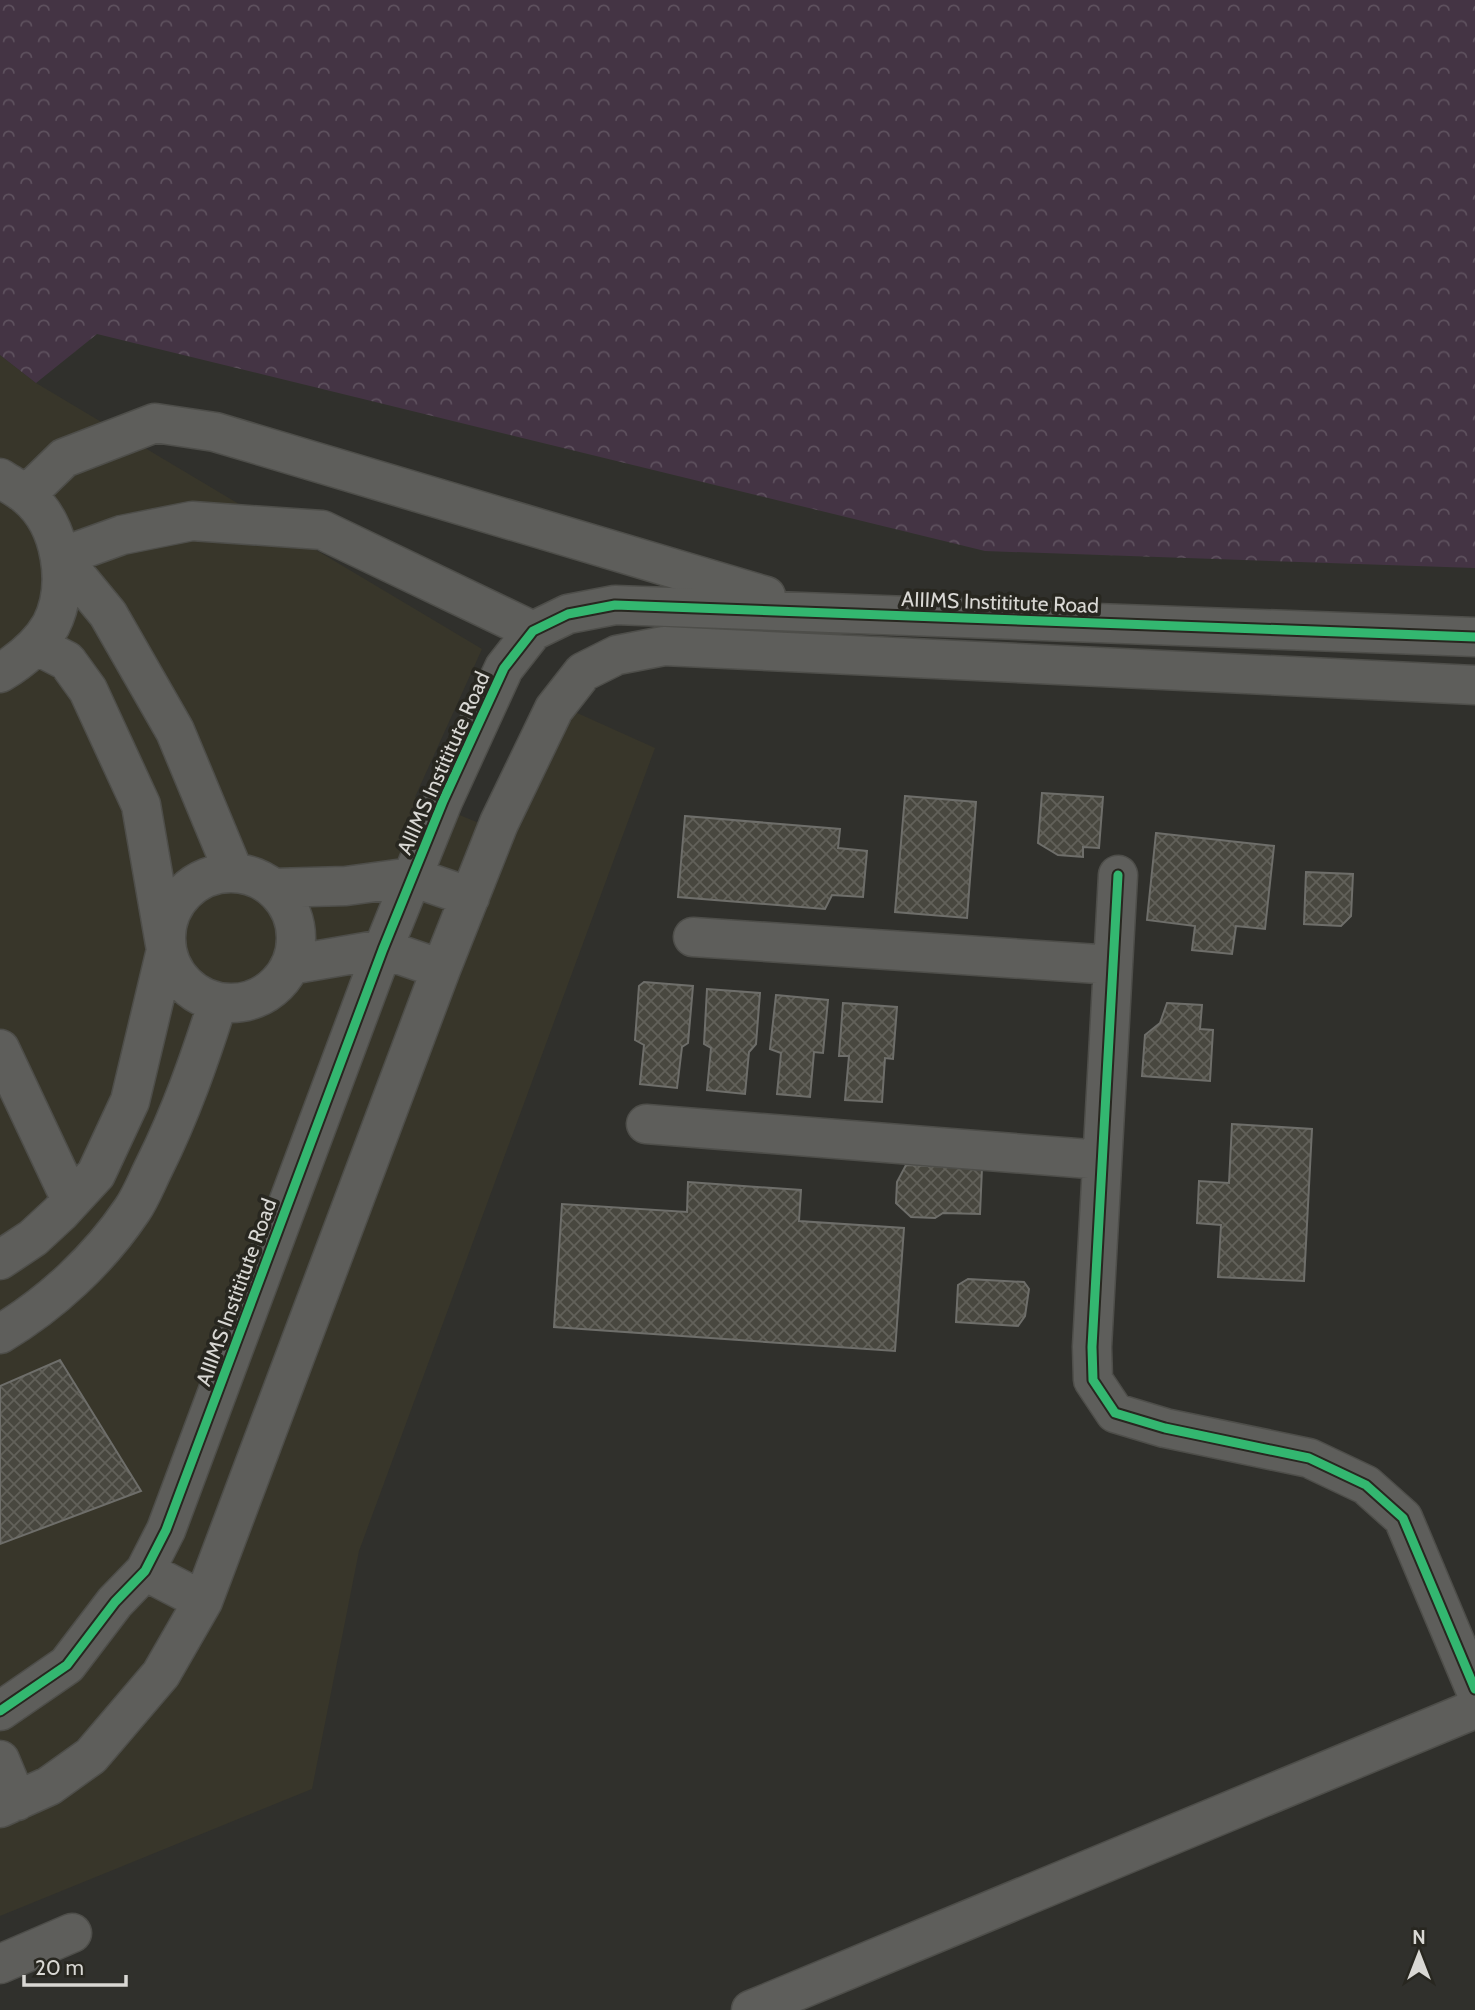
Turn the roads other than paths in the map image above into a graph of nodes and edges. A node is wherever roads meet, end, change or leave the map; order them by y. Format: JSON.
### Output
{"nodes":[{"id":1,"x":0,"y":454,"type":"edge"},
{"id":2,"x":18,"y":490,"type":"edge"},
{"id":3,"x":61,"y":557,"type":"junction"},
{"id":4,"x":820,"y":612,"type":"junction"},
{"id":5,"x":533,"y":631,"type":"junction"},
{"id":6,"x":1475,"y":637,"type":"edge"},
{"id":7,"x":36,"y":645,"type":"junction"},
{"id":8,"x":0,"y":673,"type":"edge"},
{"id":9,"x":1475,"y":685,"type":"edge"},
{"id":10,"x":234,"y":873,"type":"junction"},
{"id":11,"x":1118,"y":875,"type":"dead end"},
{"id":12,"x":412,"y":877,"type":"junction"},
{"id":13,"x":273,"y":888,"type":"junction"},
{"id":14,"x":470,"y":897,"type":"junction"},
{"id":15,"x":693,"y":937,"type":"dead end"},
{"id":16,"x":383,"y":949,"type":"junction"},
{"id":17,"x":166,"y":950,"type":"junction"},
{"id":18,"x":290,"y":965,"type":"junction"},
{"id":19,"x":1113,"y":965,"type":"junction"},
{"id":20,"x":441,"y":970,"type":"junction"},
{"id":21,"x":218,"y":1002,"type":"junction"},
{"id":22,"x":0,"y":1049,"type":"edge"},
{"id":23,"x":646,"y":1124,"type":"dead end"},
{"id":24,"x":1102,"y":1160,"type":"junction"},
{"id":25,"x":71,"y":1200,"type":"junction"},
{"id":26,"x":0,"y":1260,"type":"edge"},
{"id":27,"x":0,"y":1335,"type":"edge"},
{"id":28,"x":145,"y":1571,"type":"junction"},
{"id":29,"x":203,"y":1601,"type":"junction"},
{"id":30,"x":1475,"y":1689,"type":"edge"},
{"id":31,"x":1475,"y":1709,"type":"edge"},
{"id":32,"x":0,"y":1711,"type":"edge"},
{"id":33,"x":0,"y":1760,"type":"edge"},
{"id":34,"x":22,"y":1798,"type":"edge"},
{"id":35,"x":72,"y":1933,"type":"dead end"},
{"id":36,"x":0,"y":1964,"type":"edge"},
{"id":37,"x":751,"y":2010,"type":"edge"}],
"edges":[{"from":1,"to":2,"type":"street"},
{"from":2,"to":3,"type":"street"},
{"from":2,"to":4,"type":"street"},
{"from":3,"to":5,"type":"street"},
{"from":3,"to":7,"type":"street"},
{"from":3,"to":10,"type":"street"},
{"from":4,"to":5,"type":"street","name":"AIIIMS Instititute Road"},
{"from":4,"to":6,"type":"street","name":"AIIIMS Instititute Road"},
{"from":5,"to":12,"type":"street","name":"AIIIMS Instititute Road"},
{"from":7,"to":8,"type":"street"},
{"from":7,"to":17,"type":"street"},
{"from":9,"to":14,"type":"street"},
{"from":10,"to":13,"type":"street","name":"AIIIMS Instititute Road"},
{"from":10,"to":17,"type":"street"},
{"from":11,"to":19,"type":"street"},
{"from":12,"to":13,"type":"street","name":"AIIIMS Instititute Road"},
{"from":12,"to":14,"type":"street","name":"AIIIMS Instititute Road"},
{"from":12,"to":16,"type":"street","name":"AIIIMS Instititute Road"},
{"from":13,"to":18,"type":"street"},
{"from":14,"to":20,"type":"street"},
{"from":15,"to":19,"type":"street"},
{"from":16,"to":18,"type":"street"},
{"from":16,"to":20,"type":"street"},
{"from":16,"to":28,"type":"street","name":"AIIIMS Instititute Road"},
{"from":17,"to":21,"type":"street"},
{"from":17,"to":25,"type":"street"},
{"from":18,"to":21,"type":"street"},
{"from":19,"to":24,"type":"street"},
{"from":20,"to":29,"type":"street"},
{"from":21,"to":27,"type":"street"},
{"from":22,"to":25,"type":"street"},
{"from":23,"to":24,"type":"street"},
{"from":24,"to":30,"type":"street"},
{"from":25,"to":26,"type":"street"},
{"from":28,"to":29,"type":"street"},
{"from":28,"to":32,"type":"street","name":"AIIIMS Instititute Road"},
{"from":29,"to":34,"type":"street"},
{"from":31,"to":37,"type":"street"},
{"from":33,"to":34,"type":"street"},
{"from":35,"to":36,"type":"street"}]}
